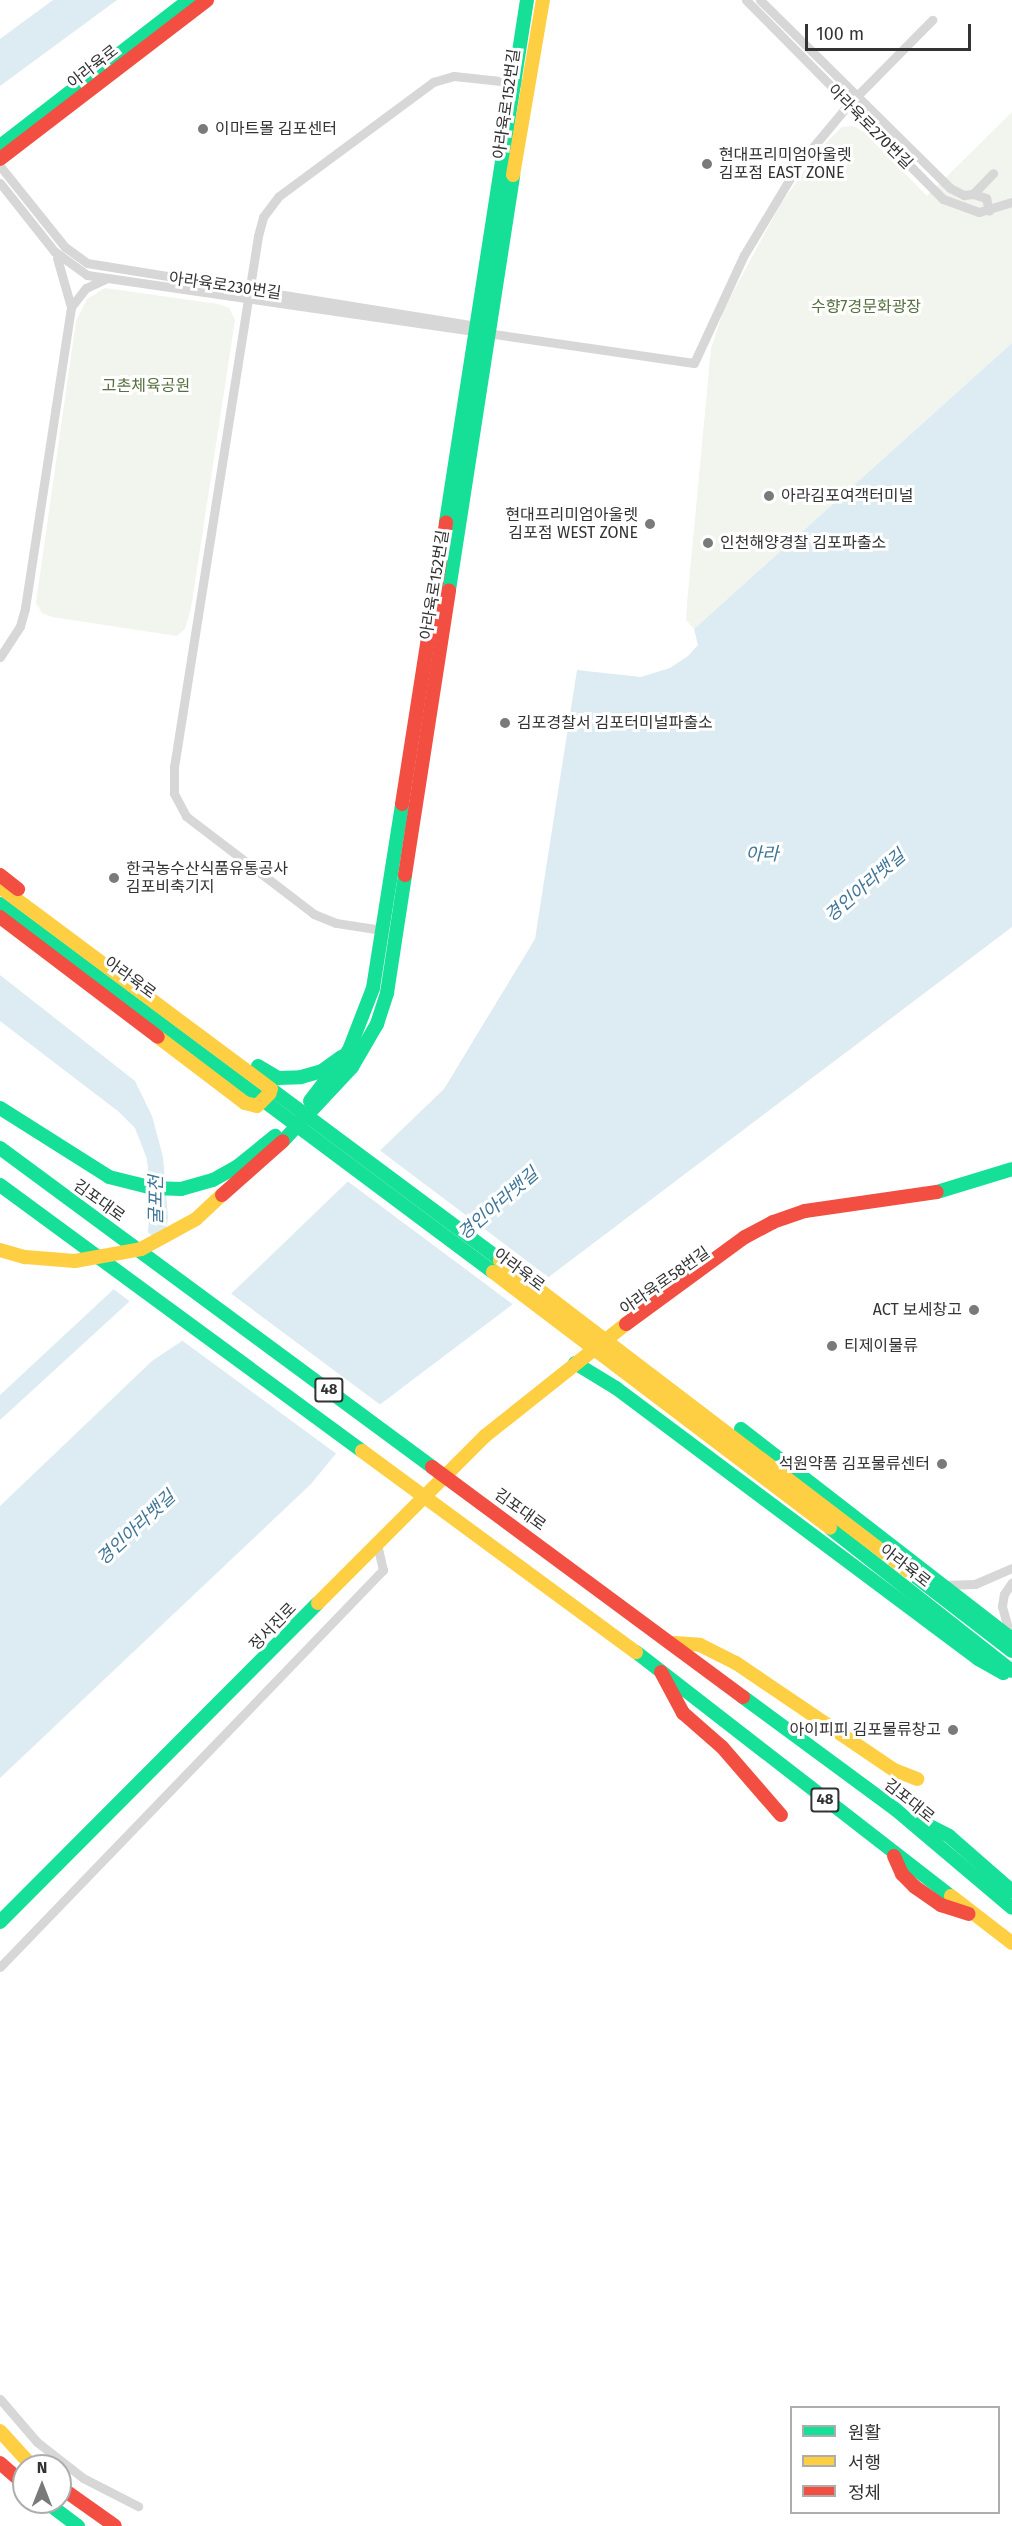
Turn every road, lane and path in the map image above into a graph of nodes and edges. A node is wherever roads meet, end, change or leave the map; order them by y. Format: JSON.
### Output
{"nodes":[{"id":1,"x":189,"y":0,"type":"edge"},
{"id":2,"x":207,"y":0,"type":"edge"},
{"id":3,"x":527,"y":0,"type":"edge"},
{"id":4,"x":543,"y":0,"type":"edge"},
{"id":5,"x":746,"y":0,"type":"edge"},
{"id":6,"x":760,"y":0,"type":"edge"},
{"id":7,"x":932,"y":21,"type":"dead end"},
{"id":8,"x":511,"y":82,"type":"junction"},
{"id":9,"x":527,"y":85,"type":"junction"},
{"id":10,"x":856,"y":97,"type":"junction"},
{"id":11,"x":848,"y":105,"type":"junction"},
{"id":12,"x":0,"y":146,"type":"edge"},
{"id":13,"x":0,"y":159,"type":"edge"},
{"id":14,"x":0,"y":166,"type":"edge"},
{"id":15,"x":993,"y":173,"type":"dead end"},
{"id":16,"x":0,"y":183,"type":"edge"},
{"id":17,"x":950,"y":188,"type":"junction"},
{"id":18,"x":973,"y":194,"type":"junction"},
{"id":19,"x":943,"y":199,"type":"junction"},
{"id":20,"x":1012,"y":202,"type":"edge"},
{"id":21,"x":989,"y":211,"type":"junction"},
{"id":22,"x":54,"y":251,"type":"junction"},
{"id":23,"x":105,"y":279,"type":"junction"},
{"id":24,"x":249,"y":295,"type":"junction"},
{"id":25,"x":70,"y":307,"type":"junction"},
{"id":26,"x":474,"y":328,"type":"junction"},
{"id":27,"x":491,"y":332,"type":"junction"},
{"id":28,"x":0,"y":657,"type":"edge"},
{"id":29,"x":0,"y":875,"type":"edge"},
{"id":30,"x":0,"y":887,"type":"edge"},
{"id":31,"x":0,"y":904,"type":"edge"},
{"id":32,"x":0,"y":917,"type":"edge"},
{"id":33,"x":382,"y":930,"type":"junction"},
{"id":34,"x":191,"y":1036,"type":"junction"},
{"id":35,"x":350,"y":1050,"type":"junction"},
{"id":36,"x":260,"y":1067,"type":"junction"},
{"id":37,"x":0,"y":1108,"type":"edge"},
{"id":38,"x":279,"y":1138,"type":"junction"},
{"id":39,"x":0,"y":1148,"type":"edge"},
{"id":40,"x":1012,"y":1169,"type":"edge"},
{"id":41,"x":1012,"y":1175,"type":"edge"},
{"id":42,"x":0,"y":1185,"type":"edge"},
{"id":43,"x":0,"y":1250,"type":"edge"},
{"id":44,"x":616,"y":1334,"type":"junction"},
{"id":45,"x":640,"y":1354,"type":"junction"},
{"id":46,"x":576,"y":1363,"type":"junction"},
{"id":47,"x":616,"y":1388,"type":"junction"},
{"id":48,"x":709,"y":1424,"type":"junction"},
{"id":49,"x":377,"y":1544,"type":"junction"},
{"id":50,"x":1012,"y":1568,"type":"edge"},
{"id":51,"x":1012,"y":1582,"type":"edge"},
{"id":52,"x":941,"y":1585,"type":"junction"},
{"id":53,"x":1012,"y":1642,"type":"edge"},
{"id":54,"x":673,"y":1643,"type":"junction"},
{"id":55,"x":659,"y":1669,"type":"junction"},
{"id":56,"x":1012,"y":1671,"type":"edge"},
{"id":57,"x":1012,"y":1678,"type":"edge"},
{"id":58,"x":917,"y":1779,"type":"dead end"},
{"id":59,"x":895,"y":1809,"type":"junction"},
{"id":60,"x":781,"y":1815,"type":"dead end"},
{"id":61,"x":1012,"y":1891,"type":"edge"},
{"id":62,"x":1012,"y":1908,"type":"edge"},
{"id":63,"x":0,"y":1922,"type":"edge"},
{"id":64,"x":1012,"y":1943,"type":"edge"},
{"id":65,"x":0,"y":1967,"type":"edge"},
{"id":66,"x":0,"y":2399,"type":"edge"},
{"id":67,"x":0,"y":2431,"type":"edge"},
{"id":68,"x":0,"y":2440,"type":"edge"},
{"id":69,"x":17,"y":2454,"type":"edge"},
{"id":70,"x":20,"y":2454,"type":"edge"},
{"id":71,"x":0,"y":2463,"type":"edge"},
{"id":72,"x":12,"y":2474,"type":"edge"},
{"id":73,"x":72,"y":2496,"type":"edge"},
{"id":74,"x":138,"y":2506,"type":"dead end"},
{"id":75,"x":62,"y":2514,"type":"edge"},
{"id":76,"x":78,"y":2526,"type":"edge"},
{"id":77,"x":115,"y":2526,"type":"edge"}],
"edges":[{"from":1,"to":12,"type":"main road","name":"아라육로"},
{"from":2,"to":13,"type":"main road","name":"아라육로"},
{"from":3,"to":8,"type":"main road","name":"아라육로152번길"},
{"from":4,"to":9,"type":"main road","name":"아라육로152번길"},
{"from":5,"to":11,"type":"street","name":"아라육로270번길"},
{"from":6,"to":10,"type":"street","name":"아라육로270번길"},
{"from":7,"to":10,"type":"street"},
{"from":8,"to":9,"type":"street"},
{"from":8,"to":24,"type":"street"},
{"from":8,"to":26,"type":"main road","name":"아라육로152번길"},
{"from":9,"to":27,"type":"main road","name":"아라육로152번길"},
{"from":10,"to":11,"type":"street"},
{"from":10,"to":17,"type":"street","name":"아라육로270번길"},
{"from":11,"to":19,"type":"street","name":"아라육로270번길"},
{"from":11,"to":27,"type":"street","name":"아라육로230번길"},
{"from":14,"to":24,"type":"street","name":"아라육로230번길"},
{"from":15,"to":18,"type":"street"},
{"from":16,"to":22,"type":"street","name":"아라육로230번길"},
{"from":17,"to":18,"type":"street","name":"아라육로270번길"},
{"from":17,"to":19,"type":"street"},
{"from":18,"to":21,"type":"street"},
{"from":19,"to":21,"type":"street","name":"아라육로270번길"},
{"from":20,"to":21,"type":"street","name":"아라육로270번길"},
{"from":22,"to":23,"type":"street","name":"아라육로230번길"},
{"from":22,"to":25,"type":"street"},
{"from":23,"to":24,"type":"street","name":"아라육로230번길"},
{"from":23,"to":25,"type":"street"},
{"from":24,"to":26,"type":"street","name":"아라육로230번길"},
{"from":24,"to":33,"type":"street"},
{"from":25,"to":28,"type":"street"},
{"from":26,"to":27,"type":"street","name":"아라육로230번길"},
{"from":26,"to":33,"type":"main road","name":"아라육로152번길"},
{"from":27,"to":38,"type":"main road","name":"아라육로152번길"},
{"from":29,"to":36,"type":"main road"},
{"from":30,"to":34,"type":"main road","name":"아라육로"},
{"from":31,"to":34,"type":"main road","name":"아라육로"},
{"from":32,"to":36,"type":"main road"},
{"from":33,"to":35,"type":"main road","name":"아라육로152번길"},
{"from":34,"to":48,"type":"main road","name":"아라육로"},
{"from":35,"to":36,"type":"main road"},
{"from":35,"to":38,"type":"main road","name":"아라육로152번길"},
{"from":37,"to":38,"type":"main road"},
{"from":38,"to":43,"type":"main road"},
{"from":39,"to":54,"type":"main road","name":"김포대로","number":"48"},
{"from":40,"to":44,"type":"main road","name":"아라육로58번길"},
{"from":41,"to":44,"type":"main road","name":"아라육로58번길"},
{"from":42,"to":55,"type":"main road","number":"48"},
{"from":44,"to":45,"type":"main road"},
{"from":44,"to":46,"type":"main road","name":"정서진로"},
{"from":45,"to":47,"type":"main road"},
{"from":45,"to":52,"type":"main road"},
{"from":46,"to":47,"type":"main road"},
{"from":46,"to":49,"type":"main road","name":"정서진로"},
{"from":47,"to":57,"type":"main road"},
{"from":48,"to":53,"type":"main road","name":"아라육로"},
{"from":48,"to":56,"type":"main road","name":"아라육로"},
{"from":49,"to":63,"type":"main road","name":"정서진로"},
{"from":49,"to":65,"type":"street"},
{"from":50,"to":52,"type":"street"},
{"from":51,"to":53,"type":"street"},
{"from":52,"to":53,"type":"main road"},
{"from":54,"to":58,"type":"main road"},
{"from":54,"to":59,"type":"main road","name":"김포대로","number":"48"},
{"from":55,"to":60,"type":"main road"},
{"from":55,"to":64,"type":"main road","number":"48"},
{"from":59,"to":61,"type":"main road"},
{"from":59,"to":62,"type":"main road","name":"김포대로","number":"48"},
{"from":66,"to":74,"type":"street"},
{"from":67,"to":70,"type":"main road"},
{"from":68,"to":69,"type":"main road"},
{"from":71,"to":72,"type":"main road"},
{"from":73,"to":77,"type":"main road"},
{"from":75,"to":76,"type":"main road"}]}
